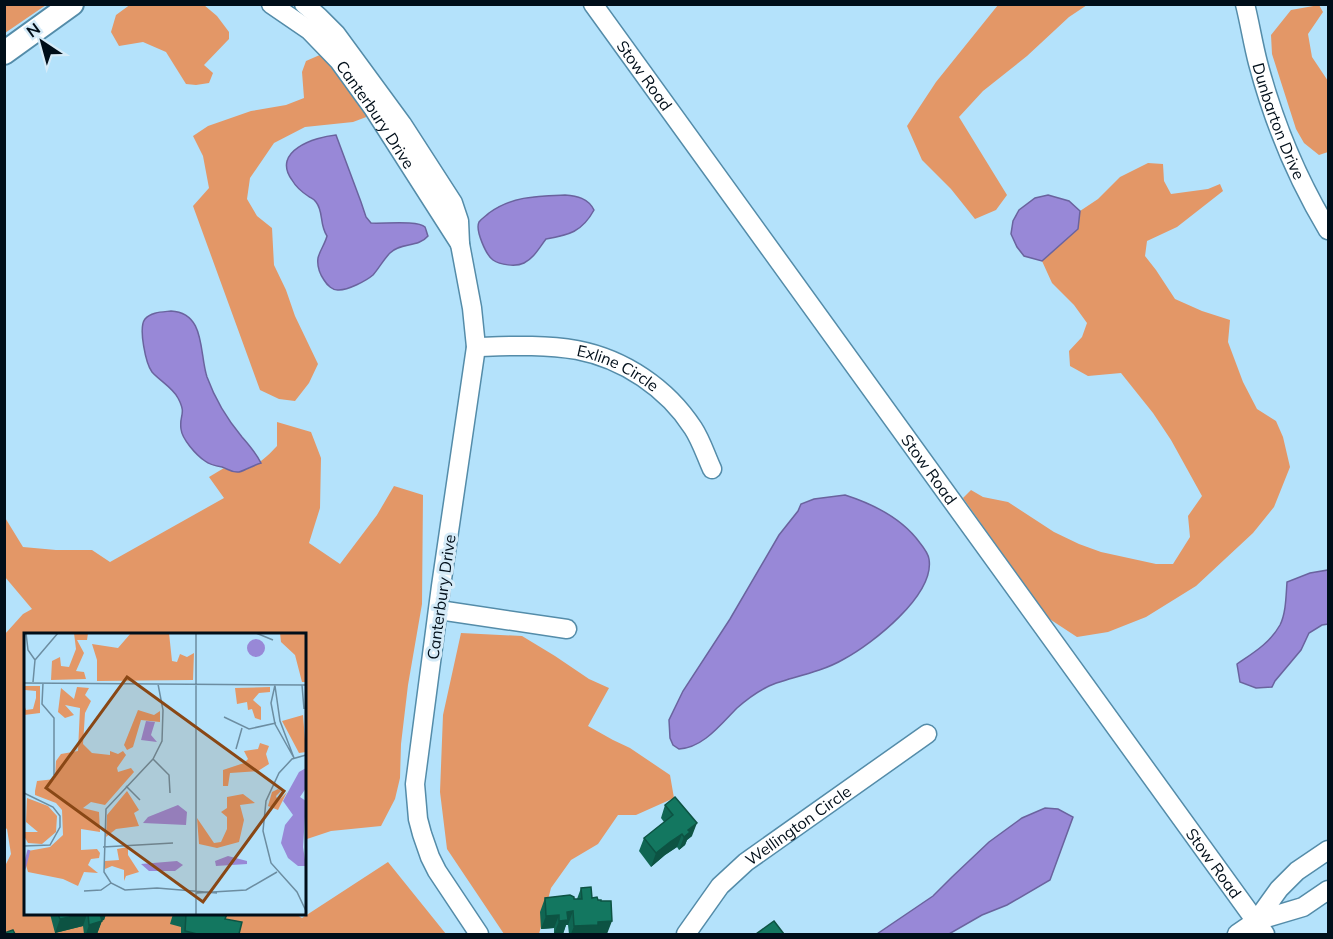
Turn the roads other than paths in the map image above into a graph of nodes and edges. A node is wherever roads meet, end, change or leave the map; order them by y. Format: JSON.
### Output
{"nodes":[{"id":1,"x":72,"y":4,"type":"edge"},
{"id":2,"x":271,"y":4,"type":"edge"},
{"id":3,"x":304,"y":4,"type":"edge"},
{"id":4,"x":593,"y":4,"type":"edge"},
{"id":5,"x":1245,"y":4,"type":"edge"},
{"id":6,"x":338,"y":49,"type":"junction"},
{"id":7,"x":4,"y":53,"type":"edge"},
{"id":8,"x":1329,"y":230,"type":"edge"},
{"id":9,"x":476,"y":347,"type":"junction"},
{"id":10,"x":712,"y":469,"type":"dead end"},
{"id":11,"x":438,"y":610,"type":"junction"},
{"id":12,"x":567,"y":629,"type":"dead end"},
{"id":13,"x":927,"y":734,"type":"dead end"},
{"id":14,"x":1329,"y":850,"type":"edge"},
{"id":15,"x":1329,"y":890,"type":"edge"},
{"id":16,"x":1260,"y":928,"type":"edge"},
{"id":17,"x":479,"y":934,"type":"edge"},
{"id":18,"x":686,"y":934,"type":"edge"},
{"id":19,"x":1237,"y":934,"type":"edge"}],
"edges":[{"from":1,"to":7,"type":"main road"},
{"from":2,"to":6,"type":"street","name":"Canterbury Drive"},
{"from":3,"to":6,"type":"street","name":"Canterbury Drive"},
{"from":4,"to":16,"type":"street","name":"Stow Road"},
{"from":5,"to":8,"type":"street","name":"Dunbarton Drive"},
{"from":6,"to":9,"type":"street","name":"Canterbury Drive"},
{"from":9,"to":10,"type":"street","name":"Exline Circle"},
{"from":9,"to":11,"type":"street","name":"Canterbury Drive"},
{"from":11,"to":12,"type":"street"},
{"from":11,"to":17,"type":"street","name":"Canterbury Drive"},
{"from":13,"to":18,"type":"street","name":"Wellington Circle"},
{"from":14,"to":16,"type":"street"},
{"from":15,"to":16,"type":"street"},
{"from":16,"to":19,"type":"street"}]}
